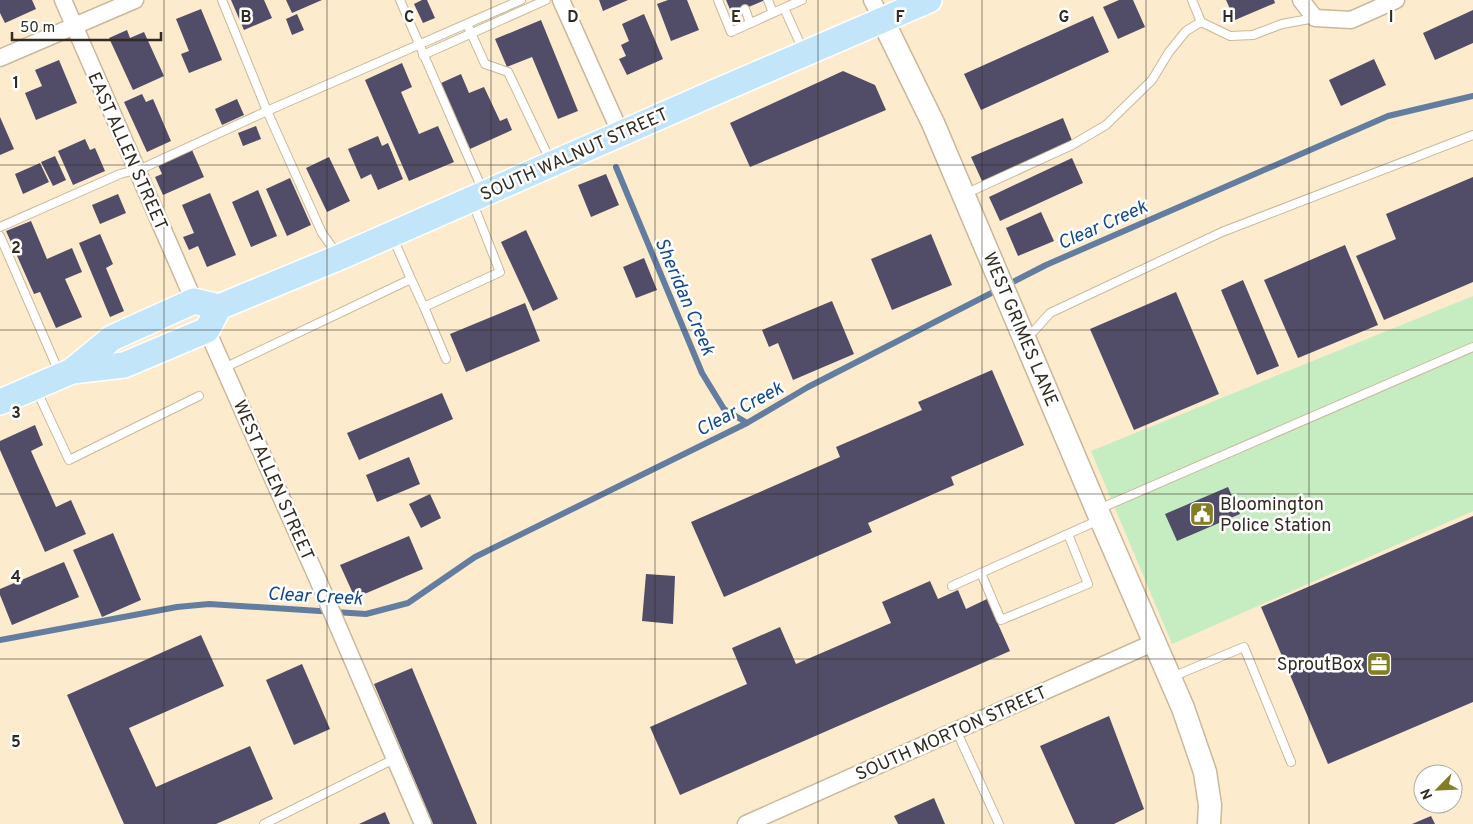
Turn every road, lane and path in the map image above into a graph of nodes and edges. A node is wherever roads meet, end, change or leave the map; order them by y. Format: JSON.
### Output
{"nodes":[{"id":1,"x":63,"y":0,"type":"edge"},
{"id":2,"x":135,"y":0,"type":"edge"},
{"id":3,"x":222,"y":0,"type":"edge"},
{"id":4,"x":400,"y":0,"type":"edge"},
{"id":5,"x":521,"y":0,"type":"edge"},
{"id":6,"x":546,"y":0,"type":"edge"},
{"id":7,"x":561,"y":0,"type":"edge"},
{"id":8,"x":718,"y":0,"type":"edge"},
{"id":9,"x":768,"y":0,"type":"edge"},
{"id":10,"x":801,"y":0,"type":"edge"},
{"id":11,"x":929,"y":0,"type":"edge"},
{"id":12,"x":1192,"y":0,"type":"edge"},
{"id":13,"x":1301,"y":0,"type":"edge"},
{"id":14,"x":1396,"y":0,"type":"edge"},
{"id":15,"x":784,"y":8,"type":"junction"},
{"id":16,"x":744,"y":9,"type":"dead end"},
{"id":17,"x":877,"y":10,"type":"edge"},
{"id":18,"x":773,"y":13,"type":"junction"},
{"id":19,"x":1315,"y":18,"type":"junction"},
{"id":20,"x":1201,"y":22,"type":"junction"},
{"id":21,"x":750,"y":23,"type":"junction"},
{"id":22,"x":467,"y":24,"type":"junction"},
{"id":23,"x":74,"y":27,"type":"junction"},
{"id":24,"x":471,"y":33,"type":"junction"},
{"id":25,"x":419,"y":44,"type":"junction"},
{"id":26,"x":804,"y":54,"type":"junction"},
{"id":27,"x":423,"y":55,"type":"junction"},
{"id":28,"x":0,"y":58,"type":"edge"},
{"id":29,"x":268,"y":111,"type":"junction"},
{"id":30,"x":621,"y":134,"type":"junction"},
{"id":31,"x":1473,"y":135,"type":"edge"},
{"id":32,"x":552,"y":164,"type":"junction"},
{"id":33,"x":137,"y":170,"type":"junction"},
{"id":34,"x":963,"y":195,"type":"junction"},
{"id":35,"x":478,"y":196,"type":"junction"},
{"id":36,"x":0,"y":227,"type":"edge"},
{"id":37,"x":391,"y":234,"type":"junction"},
{"id":38,"x":0,"y":236,"type":"edge"},
{"id":39,"x":340,"y":257,"type":"junction"},
{"id":40,"x":411,"y":279,"type":"junction"},
{"id":41,"x":194,"y":301,"type":"junction"},
{"id":42,"x":219,"y":307,"type":"junction"},
{"id":43,"x":424,"y":307,"type":"junction"},
{"id":44,"x":207,"y":330,"type":"junction"},
{"id":45,"x":1024,"y":336,"type":"junction"},
{"id":46,"x":1473,"y":347,"type":"edge"},
{"id":47,"x":446,"y":359,"type":"dead end"},
{"id":48,"x":224,"y":368,"type":"junction"},
{"id":49,"x":66,"y":374,"type":"junction"},
{"id":50,"x":35,"y":386,"type":"junction"},
{"id":51,"x":199,"y":396,"type":"dead end"},
{"id":52,"x":0,"y":402,"type":"edge"},
{"id":53,"x":1099,"y":514,"type":"junction"},
{"id":54,"x":1068,"y":534,"type":"junction"},
{"id":55,"x":981,"y":573,"type":"junction"},
{"id":56,"x":952,"y":586,"type":"dead end"},
{"id":57,"x":1155,"y":642,"type":"junction"},
{"id":58,"x":1170,"y":678,"type":"junction"},
{"id":59,"x":956,"y":730,"type":"junction"},
{"id":60,"x":394,"y":759,"type":"junction"},
{"id":61,"x":1291,"y":762,"type":"dead end"},
{"id":62,"x":264,"y":824,"type":"edge"},
{"id":63,"x":423,"y":824,"type":"edge"},
{"id":64,"x":746,"y":824,"type":"edge"},
{"id":65,"x":999,"y":824,"type":"edge"},
{"id":66,"x":1209,"y":824,"type":"edge"}],
"edges":[{"from":1,"to":23,"type":"street","name":"EAST ALLEN STREET"},
{"from":2,"to":23,"type":"street"},
{"from":3,"to":29,"type":"lane"},
{"from":4,"to":25,"type":"lane"},
{"from":5,"to":22,"type":"lane"},
{"from":6,"to":24,"type":"lane"},
{"from":7,"to":30,"type":"street"},
{"from":8,"to":21,"type":"lane"},
{"from":9,"to":18,"type":"lane"},
{"from":10,"to":15,"type":"lane"},
{"from":11,"to":17,"type":"main road","name":"SOUTH WALNUT STREET"},
{"from":12,"to":20,"type":"lane"},
{"from":13,"to":19,"type":"street"},
{"from":14,"to":19,"type":"street"},
{"from":15,"to":18,"type":"lane"},
{"from":15,"to":26,"type":"lane"},
{"from":16,"to":21,"type":"lane"},
{"from":17,"to":26,"type":"main road","name":"SOUTH WALNUT STREET"},
{"from":17,"to":34,"type":"street","name":"WEST GRIMES LANE"},
{"from":18,"to":21,"type":"lane"},
{"from":19,"to":20,"type":"lane"},
{"from":20,"to":34,"type":"lane"},
{"from":22,"to":24,"type":"lane"},
{"from":22,"to":25,"type":"lane"},
{"from":23,"to":28,"type":"street"},
{"from":23,"to":33,"type":"street","name":"EAST ALLEN STREET"},
{"from":24,"to":27,"type":"lane"},
{"from":24,"to":32,"type":"lane"},
{"from":25,"to":27,"type":"lane"},
{"from":25,"to":29,"type":"lane"},
{"from":26,"to":30,"type":"main road","name":"SOUTH WALNUT STREET"},
{"from":27,"to":35,"type":"lane"},
{"from":29,"to":33,"type":"lane"},
{"from":29,"to":39,"type":"lane"},
{"from":30,"to":32,"type":"main road","name":"SOUTH WALNUT STREET"},
{"from":31,"to":45,"type":"lane"},
{"from":32,"to":35,"type":"main road","name":"SOUTH WALNUT STREET"},
{"from":33,"to":36,"type":"lane"},
{"from":33,"to":41,"type":"street","name":"EAST ALLEN STREET"},
{"from":34,"to":45,"type":"street","name":"WEST GRIMES LANE"},
{"from":35,"to":37,"type":"main road","name":"SOUTH WALNUT STREET"},
{"from":35,"to":43,"type":"lane"},
{"from":37,"to":39,"type":"main road","name":"SOUTH WALNUT STREET"},
{"from":37,"to":40,"type":"lane"},
{"from":38,"to":49,"type":"lane"},
{"from":39,"to":42,"type":"main road","name":"SOUTH WALNUT STREET"},
{"from":40,"to":43,"type":"lane"},
{"from":40,"to":48,"type":"lane"},
{"from":41,"to":42,"type":"main road"},
{"from":41,"to":49,"type":"main road"},
{"from":42,"to":44,"type":"main road"},
{"from":43,"to":47,"type":"lane"},
{"from":44,"to":48,"type":"street","name":"WEST ALLEN STREET"},
{"from":44,"to":49,"type":"main road"},
{"from":45,"to":53,"type":"street","name":"WEST GRIMES LANE"},
{"from":46,"to":53,"type":"lane"},
{"from":48,"to":60,"type":"street","name":"WEST ALLEN STREET"},
{"from":49,"to":50,"type":"main road"},
{"from":50,"to":51,"type":"lane"},
{"from":50,"to":52,"type":"main road"},
{"from":53,"to":54,"type":"lane"},
{"from":53,"to":57,"type":"street","name":"WEST GRIMES LANE"},
{"from":54,"to":55,"type":"lane"},
{"from":54,"to":55,"type":"lane"},
{"from":55,"to":56,"type":"lane"},
{"from":57,"to":58,"type":"street","name":"WEST GRIMES LANE"},
{"from":57,"to":59,"type":"street","name":"SOUTH MORTON STREET"},
{"from":58,"to":61,"type":"lane"},
{"from":58,"to":66,"type":"street","name":"WEST GRIMES LANE"},
{"from":59,"to":64,"type":"street","name":"SOUTH MORTON STREET"},
{"from":59,"to":65,"type":"lane"},
{"from":60,"to":62,"type":"lane"},
{"from":60,"to":63,"type":"street","name":"WEST ALLEN STREET"}]}
